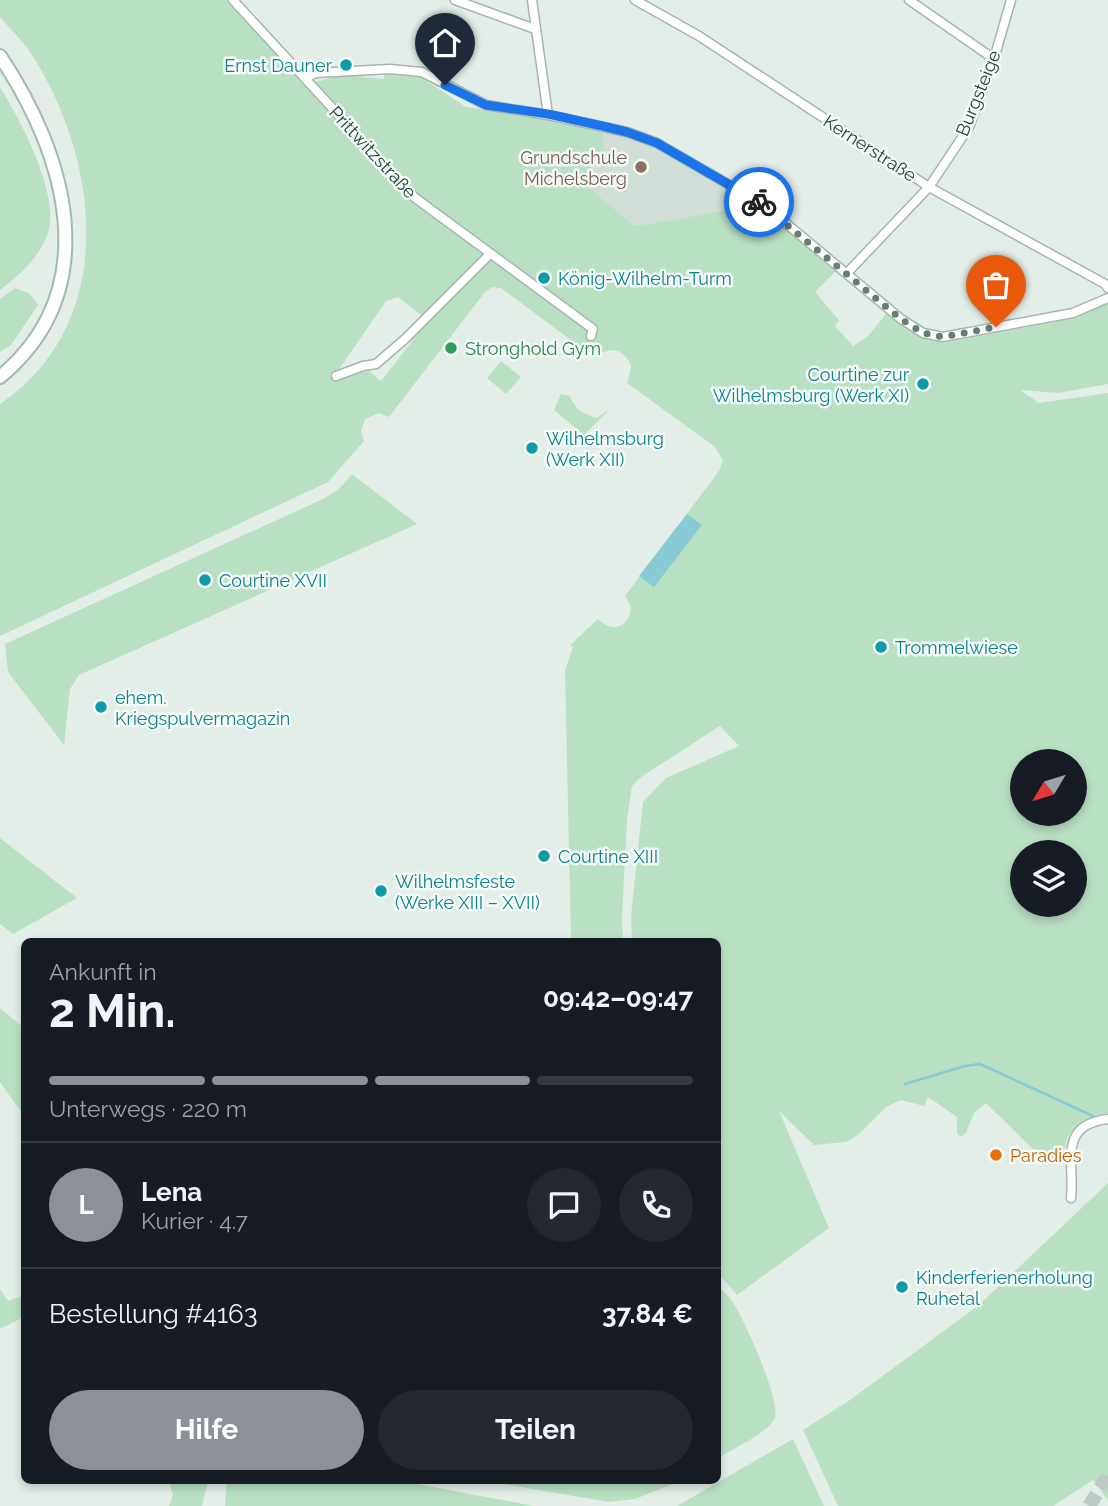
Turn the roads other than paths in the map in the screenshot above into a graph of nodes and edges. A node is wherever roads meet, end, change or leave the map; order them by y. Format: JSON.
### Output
{"nodes":[{"id":1,"x":233,"y":0,"type":"edge"},
{"id":2,"x":455,"y":0,"type":"edge"},
{"id":3,"x":532,"y":0,"type":"edge"},
{"id":4,"x":635,"y":0,"type":"edge"},
{"id":5,"x":909,"y":0,"type":"edge"},
{"id":6,"x":1012,"y":0,"type":"edge"},
{"id":7,"x":535,"y":29,"type":"junction"},
{"id":8,"x":0,"y":56,"type":"edge"},
{"id":9,"x":994,"y":59,"type":"junction"},
{"id":10,"x":304,"y":78,"type":"junction"},
{"id":11,"x":548,"y":114,"type":"junction"},
{"id":12,"x":929,"y":187,"type":"junction"},
{"id":13,"x":490,"y":254,"type":"junction"},
{"id":14,"x":847,"y":273,"type":"junction"},
{"id":15,"x":1108,"y":288,"type":"edge"},
{"id":16,"x":1108,"y":299,"type":"edge"},
{"id":17,"x":591,"y":336,"type":"dead end"},
{"id":18,"x":336,"y":376,"type":"dead end"},
{"id":19,"x":0,"y":377,"type":"edge"},
{"id":20,"x":1108,"y":1119,"type":"edge"},
{"id":21,"x":1071,"y":1198,"type":"dead end"}],
"edges":[{"from":1,"to":10,"type":"street","name":"Prittwitzstraße"},
{"from":2,"to":7,"type":"street"},
{"from":3,"to":7,"type":"street"},
{"from":4,"to":12,"type":"street","name":"Kernerstraße"},
{"from":5,"to":9,"type":"street"},
{"from":6,"to":9,"type":"street","name":"Burgsteige"},
{"from":7,"to":11,"type":"street"},
{"from":8,"to":19,"type":"main road"},
{"from":9,"to":12,"type":"street","name":"Burgsteige"},
{"from":10,"to":11,"type":"street"},
{"from":10,"to":13,"type":"street","name":"Prittwitzstraße"},
{"from":11,"to":14,"type":"street"},
{"from":12,"to":14,"type":"street","name":"Burgsteige"},
{"from":12,"to":15,"type":"street","name":"Kernerstraße"},
{"from":13,"to":17,"type":"street","name":"Prittwitzstraße"},
{"from":13,"to":18,"type":"street"},
{"from":14,"to":16,"type":"street"},
{"from":20,"to":21,"type":"street"}]}
